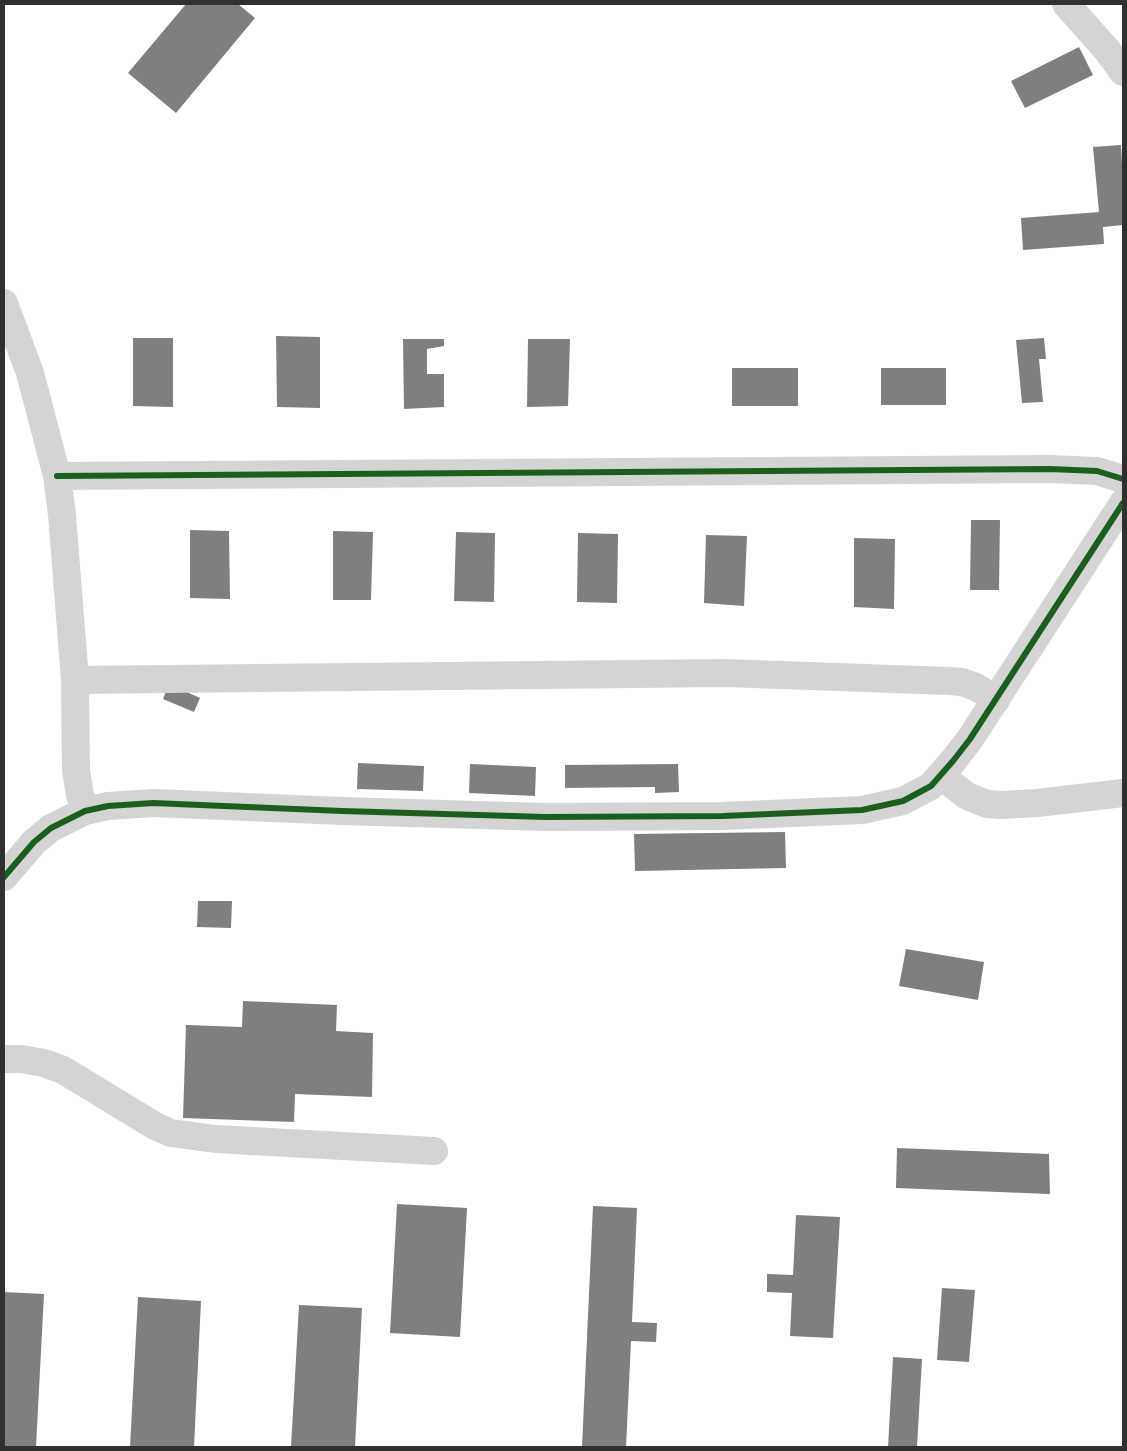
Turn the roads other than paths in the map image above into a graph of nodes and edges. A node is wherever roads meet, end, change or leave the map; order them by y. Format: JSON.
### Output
{"nodes":[{"id":1,"x":1066,"y":4,"type":"edge"},
{"id":2,"x":1123,"y":72,"type":"edge"},
{"id":3,"x":4,"y":303,"type":"edge"},
{"id":4,"x":57,"y":476,"type":"junction"},
{"id":5,"x":1123,"y":479,"type":"edge"},
{"id":6,"x":1123,"y":503,"type":"edge"},
{"id":7,"x":74,"y":680,"type":"junction"},
{"id":8,"x":996,"y":700,"type":"junction"},
{"id":9,"x":941,"y":776,"type":"junction"},
{"id":10,"x":1123,"y":793,"type":"edge"},
{"id":11,"x":85,"y":811,"type":"junction"},
{"id":12,"x":4,"y":876,"type":"edge"},
{"id":13,"x":4,"y":1060,"type":"edge"},
{"id":14,"x":434,"y":1151,"type":"dead end"}],
"edges":[{"from":1,"to":2,"type":"street"},
{"from":3,"to":4,"type":"street"},
{"from":4,"to":5,"type":"street"},
{"from":4,"to":7,"type":"street"},
{"from":6,"to":8,"type":"street"},
{"from":7,"to":8,"type":"street"},
{"from":7,"to":11,"type":"street"},
{"from":8,"to":9,"type":"street"},
{"from":9,"to":10,"type":"street"},
{"from":9,"to":11,"type":"street"},
{"from":11,"to":12,"type":"street"},
{"from":13,"to":14,"type":"street"}]}
